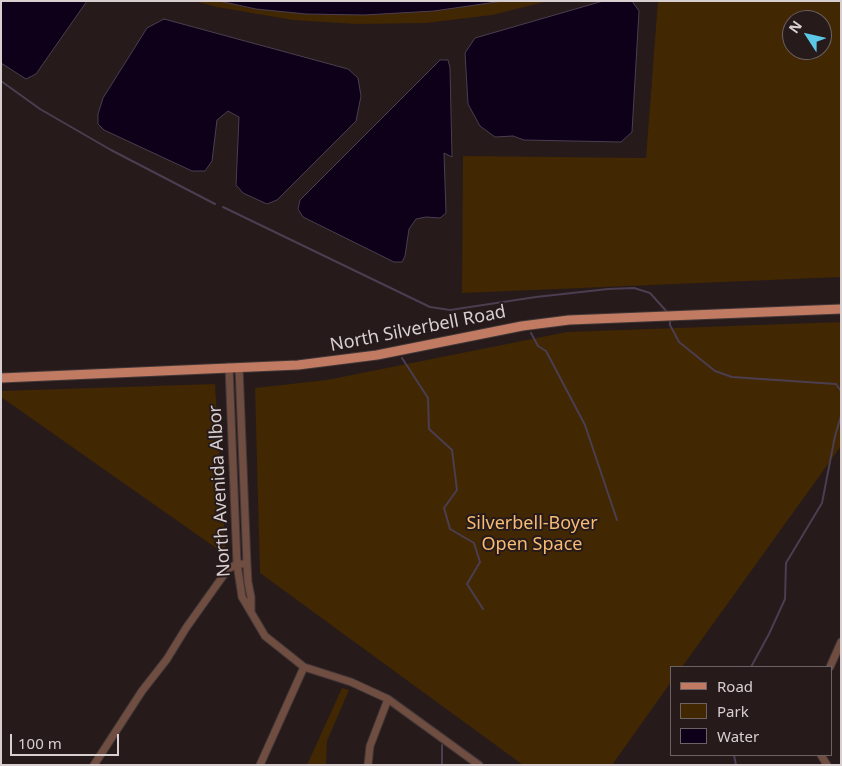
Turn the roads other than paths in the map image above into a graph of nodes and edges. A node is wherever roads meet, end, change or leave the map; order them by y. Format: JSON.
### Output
{"nodes":[{"id":1,"x":841,"y":309,"type":"edge"},
{"id":2,"x":229,"y":367,"type":"junction"},
{"id":3,"x":240,"y":367,"type":"junction"},
{"id":4,"x":1,"y":378,"type":"edge"},
{"id":5,"x":235,"y":515,"type":"junction"},
{"id":6,"x":245,"y":515,"type":"junction"},
{"id":7,"x":237,"y":564,"type":"junction"},
{"id":8,"x":247,"y":564,"type":"junction"},
{"id":9,"x":251,"y":611,"type":"junction"},
{"id":10,"x":841,"y":642,"type":"edge"},
{"id":11,"x":830,"y":666,"type":"edge"},
{"id":12,"x":304,"y":667,"type":"junction"},
{"id":13,"x":388,"y":699,"type":"junction"},
{"id":14,"x":94,"y":765,"type":"edge"},
{"id":15,"x":260,"y":765,"type":"edge"},
{"id":16,"x":368,"y":765,"type":"edge"},
{"id":17,"x":479,"y":765,"type":"edge"}],
"edges":[{"from":1,"to":3,"type":"main road","name":"North Silverbell Road"},
{"from":2,"to":3,"type":"main road","name":"North Silverbell Road"},
{"from":2,"to":4,"type":"main road","name":"North Silverbell Road"},
{"from":2,"to":5,"type":"street","name":"North Avenida Albor"},
{"from":3,"to":6,"type":"street","name":"North Avenida Albor"},
{"from":5,"to":6,"type":"street"},
{"from":5,"to":7,"type":"street","name":"North Avenida Albor"},
{"from":6,"to":8,"type":"street","name":"North Avenida Albor"},
{"from":7,"to":8,"type":"street"},
{"from":7,"to":9,"type":"street","name":"North Avenida Albor"},
{"from":7,"to":14,"type":"street"},
{"from":8,"to":9,"type":"street","name":"North Avenida Albor"},
{"from":9,"to":12,"type":"street","name":"North Avenida Albor"},
{"from":10,"to":11,"type":"street"},
{"from":12,"to":13,"type":"street","name":"North Avenida Albor"},
{"from":12,"to":15,"type":"street"},
{"from":13,"to":16,"type":"street"},
{"from":13,"to":17,"type":"street","name":"North Avenida Albor"}]}
